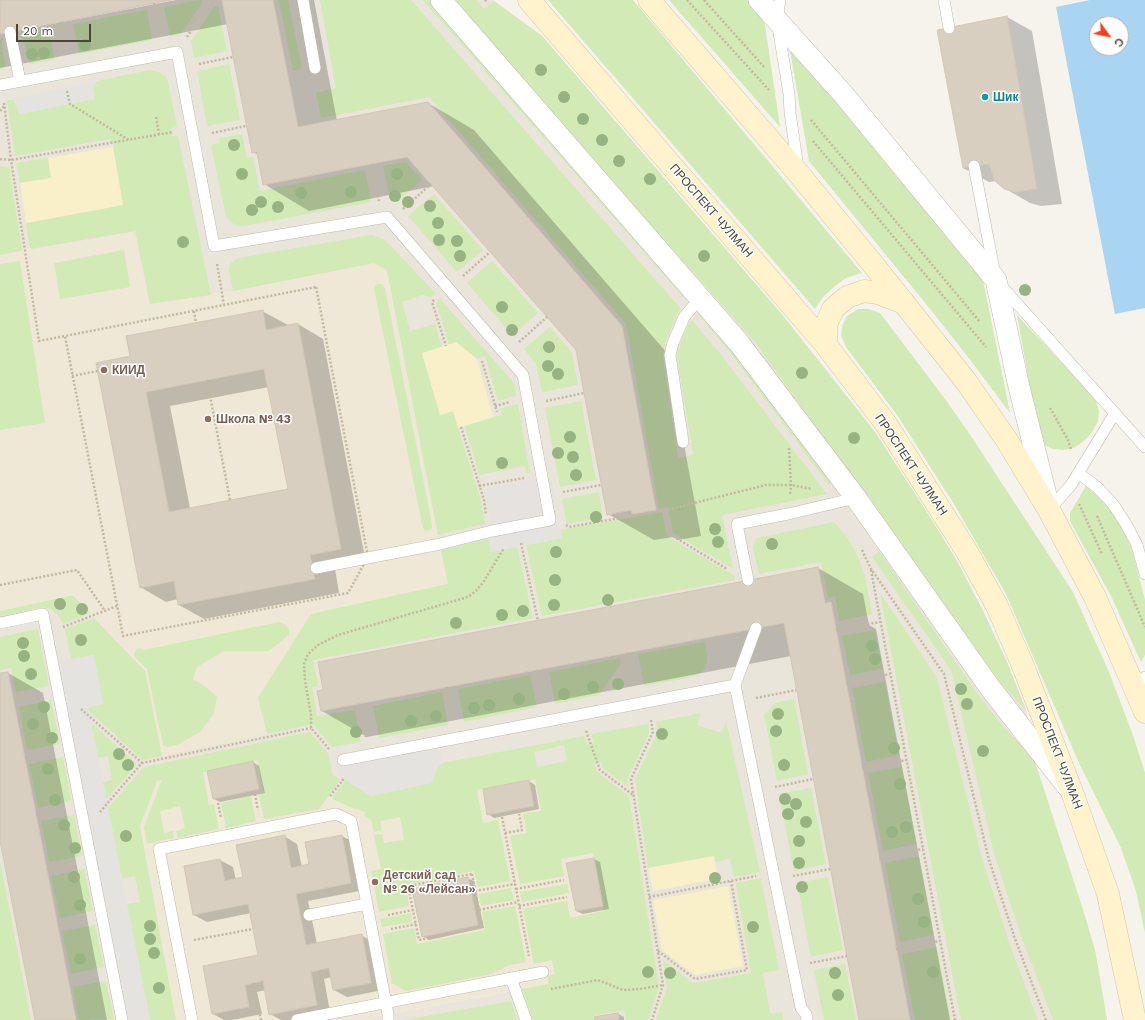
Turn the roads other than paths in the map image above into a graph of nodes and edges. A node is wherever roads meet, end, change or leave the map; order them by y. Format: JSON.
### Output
{"nodes":[{"id":1,"x":303,"y":0,"type":"edge"},
{"id":2,"x":441,"y":0,"type":"edge"},
{"id":3,"x":529,"y":0,"type":"edge"},
{"id":4,"x":650,"y":0,"type":"edge"},
{"id":5,"x":759,"y":0,"type":"edge"},
{"id":6,"x":780,"y":0,"type":"edge"},
{"id":7,"x":944,"y":0,"type":"edge"},
{"id":8,"x":777,"y":20,"type":"junction"},
{"id":9,"x":949,"y":28,"type":"dead end"},
{"id":10,"x":10,"y":32,"type":"dead end"},
{"id":11,"x":315,"y":68,"type":"dead end"},
{"id":12,"x":20,"y":81,"type":"junction"},
{"id":13,"x":1,"y":85,"type":"edge"},
{"id":14,"x":974,"y":166,"type":"dead end"},
{"id":15,"x":799,"y":174,"type":"junction"},
{"id":16,"x":996,"y":280,"type":"junction"},
{"id":17,"x":700,"y":298,"type":"junction"},
{"id":18,"x":904,"y":303,"type":"junction"},
{"id":19,"x":826,"y":345,"type":"junction"},
{"id":20,"x":1115,"y":413,"type":"junction"},
{"id":21,"x":684,"y":442,"type":"dead end"},
{"id":22,"x":1145,"y":448,"type":"edge"},
{"id":23,"x":1078,"y":473,"type":"junction"},
{"id":24,"x":856,"y":498,"type":"junction"},
{"id":25,"x":1049,"y":510,"type":"junction"},
{"id":26,"x":316,"y":568,"type":"dead end"},
{"id":27,"x":1145,"y":574,"type":"edge"},
{"id":28,"x":748,"y":580,"type":"road end"},
{"id":29,"x":0,"y":623,"type":"edge"},
{"id":30,"x":756,"y":628,"type":"dead end"},
{"id":31,"x":1141,"y":684,"type":"edge"},
{"id":32,"x":730,"y":686,"type":"junction"},
{"id":33,"x":1145,"y":712,"type":"edge"},
{"id":34,"x":343,"y":760,"type":"dead end"},
{"id":35,"x":1072,"y":792,"type":"junction"},
{"id":36,"x":367,"y":904,"type":"junction"},
{"id":37,"x":309,"y":915,"type":"dead end"},
{"id":38,"x":538,"y":973,"type":"road end"},
{"id":39,"x":511,"y":978,"type":"junction"},
{"id":40,"x":386,"y":1003,"type":"junction"},
{"id":41,"x":122,"y":1020,"type":"edge"},
{"id":42,"x":192,"y":1020,"type":"edge"},
{"id":43,"x":297,"y":1020,"type":"edge"},
{"id":44,"x":388,"y":1020,"type":"edge"},
{"id":45,"x":526,"y":1020,"type":"edge"},
{"id":46,"x":807,"y":1020,"type":"edge"},
{"id":47,"x":1135,"y":1020,"type":"edge"}],
"edges":[{"from":1,"to":11,"type":"lane"},
{"from":2,"to":17,"type":"street"},
{"from":3,"to":19,"type":"main road","name":"ПРОСПЕКТ ЧУЛМАН"},
{"from":4,"to":15,"type":"main road"},
{"from":5,"to":8,"type":"street"},
{"from":6,"to":8,"type":"lane"},
{"from":7,"to":9,"type":"lane"},
{"from":8,"to":15,"type":"lane"},
{"from":8,"to":16,"type":"street"},
{"from":10,"to":12,"type":"lane"},
{"from":12,"to":13,"type":"lane"},
{"from":12,"to":26,"type":"lane"},
{"from":14,"to":16,"type":"lane"},
{"from":15,"to":18,"type":"main road"},
{"from":16,"to":20,"type":"lane"},
{"from":16,"to":25,"type":"street"},
{"from":17,"to":21,"type":"lane"},
{"from":17,"to":24,"type":"street"},
{"from":18,"to":19,"type":"main road"},
{"from":18,"to":25,"type":"main road"},
{"from":19,"to":35,"type":"main road","name":"ПРОСПЕКТ ЧУЛМАН"},
{"from":20,"to":22,"type":"lane"},
{"from":20,"to":23,"type":"lane"},
{"from":23,"to":25,"type":"lane"},
{"from":23,"to":27,"type":"lane"},
{"from":24,"to":28,"type":"lane"},
{"from":24,"to":35,"type":"street"},
{"from":25,"to":31,"type":"main road"},
{"from":29,"to":41,"type":"lane"},
{"from":30,"to":32,"type":"lane"},
{"from":31,"to":33,"type":"main road"},
{"from":32,"to":34,"type":"lane"},
{"from":32,"to":46,"type":"lane"},
{"from":35,"to":47,"type":"main road","name":"ПРОСПЕКТ ЧУЛМАН"},
{"from":36,"to":37,"type":"lane"},
{"from":36,"to":40,"type":"lane"},
{"from":36,"to":42,"type":"lane"},
{"from":38,"to":39,"type":"lane"},
{"from":39,"to":40,"type":"lane"},
{"from":39,"to":45,"type":"lane"},
{"from":40,"to":43,"type":"lane"},
{"from":40,"to":44,"type":"lane"}]}
